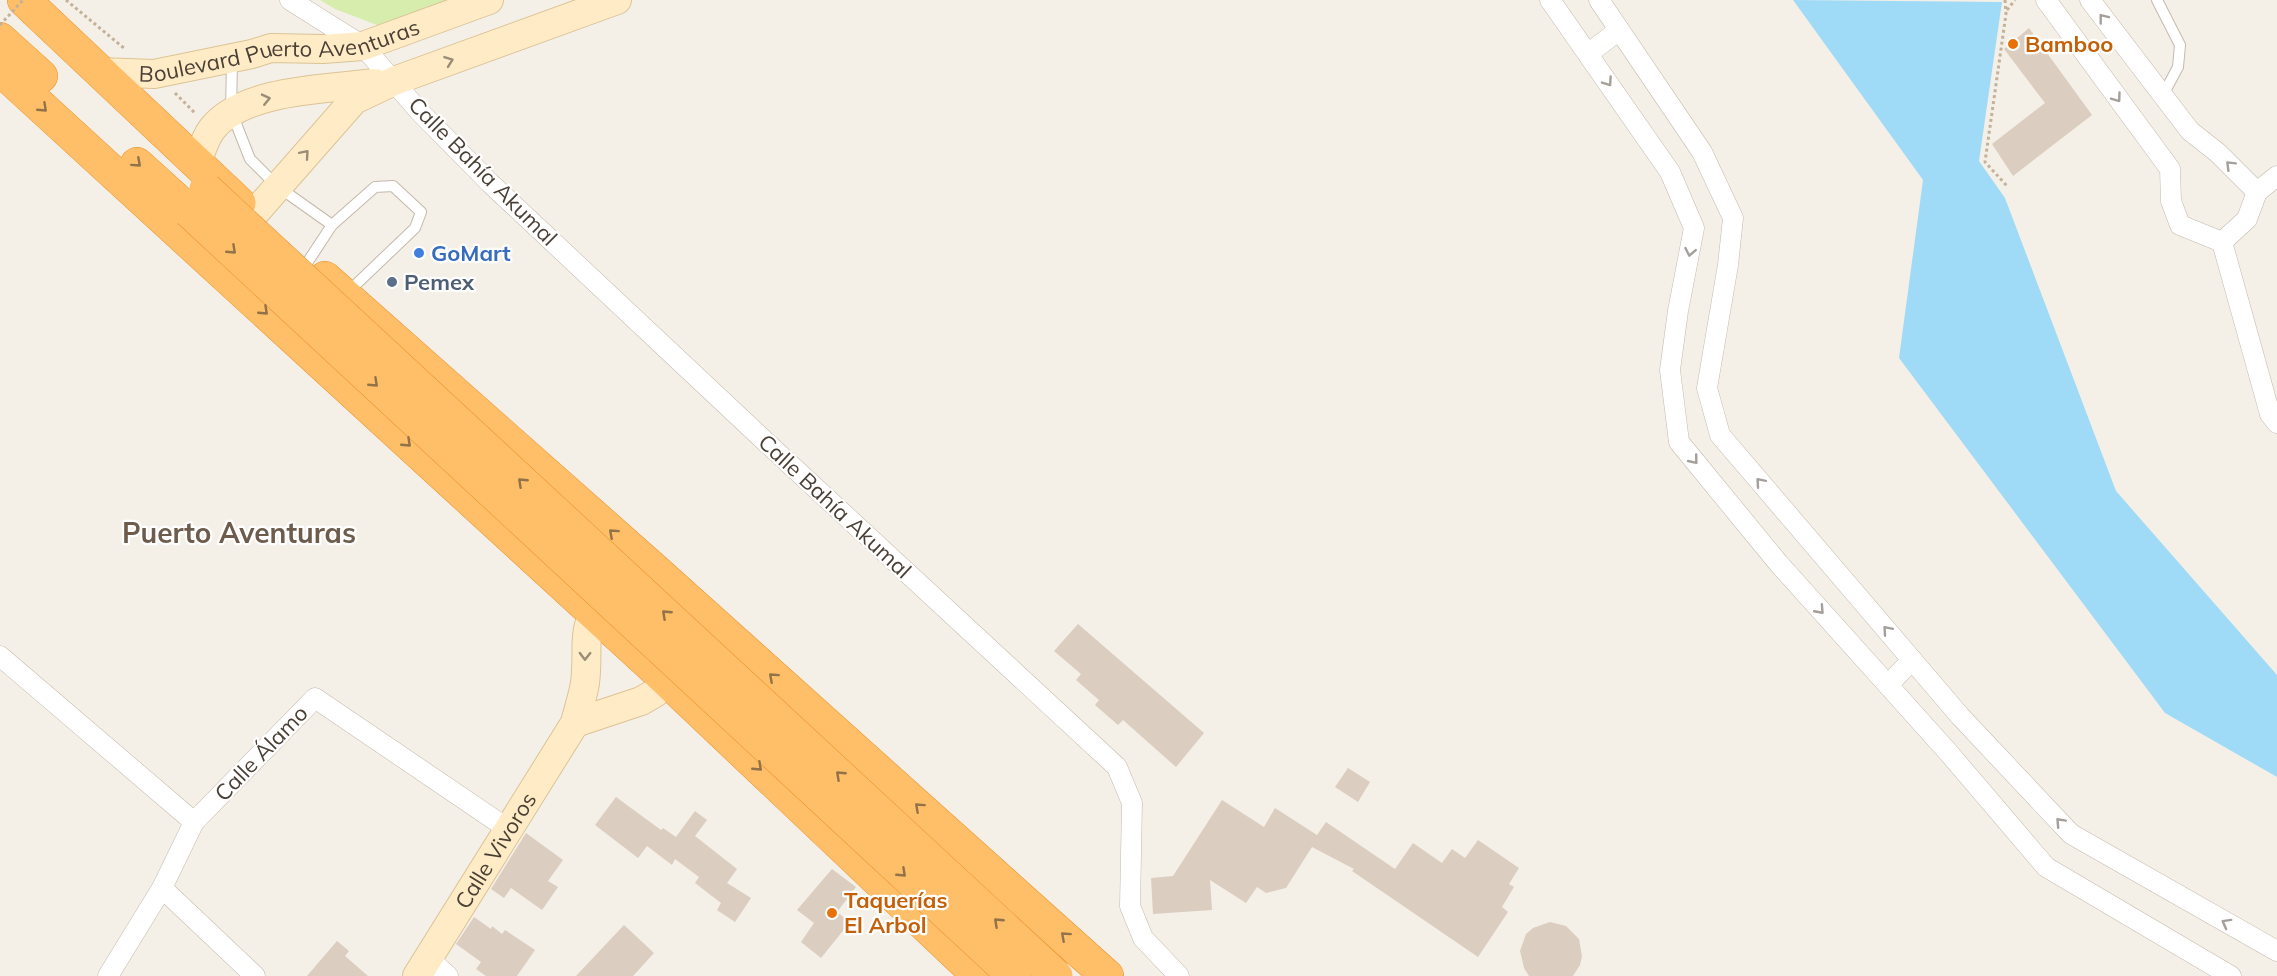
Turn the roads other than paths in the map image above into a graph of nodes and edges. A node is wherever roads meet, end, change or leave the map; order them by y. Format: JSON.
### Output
{"nodes":[{"id":1,"x":2,"y":0,"type":"edge"},
{"id":2,"x":24,"y":0,"type":"edge"},
{"id":3,"x":290,"y":0,"type":"edge"},
{"id":4,"x":489,"y":0,"type":"edge"},
{"id":5,"x":617,"y":0,"type":"edge"},
{"id":6,"x":1550,"y":0,"type":"edge"},
{"id":7,"x":1599,"y":0,"type":"edge"},
{"id":8,"x":2046,"y":0,"type":"edge"},
{"id":9,"x":2090,"y":0,"type":"edge"},
{"id":10,"x":2157,"y":0,"type":"edge"},
{"id":11,"x":1619,"y":30,"type":"junction"},
{"id":12,"x":0,"y":39,"type":"edge"},
{"id":13,"x":363,"y":46,"type":"junction"},
{"id":14,"x":1588,"y":54,"type":"junction"},
{"id":15,"x":232,"y":57,"type":"junction"},
{"id":16,"x":0,"y":69,"type":"edge"},
{"id":17,"x":100,"y":72,"type":"junction"},
{"id":18,"x":394,"y":81,"type":"junction"},
{"id":19,"x":2163,"y":95,"type":"junction"},
{"id":20,"x":231,"y":111,"type":"junction"},
{"id":21,"x":2277,"y":176,"type":"edge"},
{"id":22,"x":278,"y":186,"type":"junction"},
{"id":23,"x":197,"y":188,"type":"junction"},
{"id":24,"x":2257,"y":192,"type":"junction"},
{"id":25,"x":253,"y":215,"type":"junction"},
{"id":26,"x":332,"y":225,"type":"junction"},
{"id":27,"x":2222,"y":242,"type":"junction"},
{"id":28,"x":307,"y":263,"type":"junction"},
{"id":29,"x":345,"y":296,"type":"junction"},
{"id":30,"x":2277,"y":423,"type":"edge"},
{"id":31,"x":649,"y":565,"type":"junction"},
{"id":32,"x":700,"y":612,"type":"junction"},
{"id":33,"x":592,"y":613,"type":"junction"},
{"id":34,"x":0,"y":656,"type":"edge"},
{"id":35,"x":1912,"y":660,"type":"junction"},
{"id":36,"x":667,"y":681,"type":"junction"},
{"id":37,"x":1888,"y":685,"type":"junction"},
{"id":38,"x":575,"y":723,"type":"junction"},
{"id":39,"x":194,"y":822,"type":"junction"},
{"id":40,"x":508,"y":829,"type":"junction"},
{"id":41,"x":162,"y":888,"type":"junction"},
{"id":42,"x":2277,"y":951,"type":"edge"},
{"id":43,"x":431,"y":970,"type":"edge"},
{"id":44,"x":108,"y":976,"type":"edge"},
{"id":45,"x":255,"y":976,"type":"edge"},
{"id":46,"x":979,"y":976,"type":"edge"},
{"id":47,"x":1014,"y":976,"type":"edge"},
{"id":48,"x":1056,"y":976,"type":"edge"},
{"id":49,"x":1107,"y":976,"type":"edge"},
{"id":50,"x":1179,"y":976,"type":"edge"},
{"id":51,"x":2231,"y":976,"type":"edge"}],
"edges":[{"from":1,"to":23,"type":"highway"},
{"from":2,"to":17,"type":"highway"},
{"from":3,"to":13,"type":"street","name":"Calle Bahía Akumal"},
{"from":4,"to":13,"type":"street","name":"Boulevard Puerto Aventuras"},
{"from":18,"to":5,"type":"street","name":"Boulevard Puerto Aventuras","one_way":true},
{"from":6,"to":14,"type":"street"},
{"from":7,"to":11,"type":"street"},
{"from":8,"to":27,"type":"street","one_way":true},
{"from":19,"to":9,"type":"street","one_way":true},
{"from":10,"to":19,"type":"lane"},
{"from":11,"to":14,"type":"street"},
{"from":35,"to":11,"type":"street","one_way":true},
{"from":12,"to":23,"type":"highway","one_way":true},
{"from":13,"to":15,"type":"street","name":"Boulevard Puerto Aventuras"},
{"from":13,"to":18,"type":"street","name":"Calle Bahía Akumal"},
{"from":14,"to":37,"type":"street","one_way":true},
{"from":15,"to":17,"type":"street","name":"Boulevard Puerto Aventuras"},
{"from":15,"to":20,"type":"lane"},
{"from":16,"to":33,"type":"highway","one_way":true},
{"from":17,"to":23,"type":"highway"},
{"from":20,"to":18,"type":"street","name":"Boulevard Puerto Aventuras","one_way":true},
{"from":22,"to":18,"type":"street","name":"Boulevard Puerto Aventuras","one_way":true},
{"from":18,"to":50,"type":"street","name":"Calle Bahía Akumal"},
{"from":24,"to":19,"type":"street","one_way":true},
{"from":20,"to":22,"type":"lane"},
{"from":20,"to":23,"type":"street","name":"Boulevard Puerto Aventuras"},
{"from":21,"to":24,"type":"street"},
{"from":22,"to":25,"type":"street","name":"Boulevard Puerto Aventuras"},
{"from":22,"to":26,"type":"lane"},
{"from":23,"to":25,"type":"highway"},
{"from":23,"to":47,"type":"highway","one_way":true,"bridge":true},
{"from":48,"to":23,"type":"highway","one_way":true,"bridge":true},
{"from":24,"to":27,"type":"street"},
{"from":25,"to":28,"type":"highway"},
{"from":26,"to":28,"type":"lane"},
{"from":26,"to":29,"type":"lane"},
{"from":27,"to":30,"type":"street"},
{"from":28,"to":29,"type":"highway"},
{"from":31,"to":29,"type":"highway","one_way":true},
{"from":31,"to":32,"type":"highway"},
{"from":31,"to":33,"type":"street"},
{"from":32,"to":36,"type":"street"},
{"from":49,"to":32,"type":"highway","one_way":true},
{"from":33,"to":36,"type":"highway"},
{"from":33,"to":38,"type":"street","name":"Calle Vivoros","one_way":true},
{"from":34,"to":39,"type":"street"},
{"from":35,"to":37,"type":"street"},
{"from":42,"to":35,"type":"street","one_way":true},
{"from":36,"to":38,"type":"street"},
{"from":36,"to":46,"type":"highway","one_way":true},
{"from":37,"to":51,"type":"street"},
{"from":38,"to":40,"type":"street","name":"Calle Vivoros"},
{"from":39,"to":40,"type":"street","name":"Calle Álamo"},
{"from":39,"to":41,"type":"street","name":"Calle Álamo"},
{"from":40,"to":43,"type":"street","name":"Calle Vivoros"},
{"from":41,"to":44,"type":"street","name":"Calle Álamo"},
{"from":41,"to":45,"type":"street"}]}
